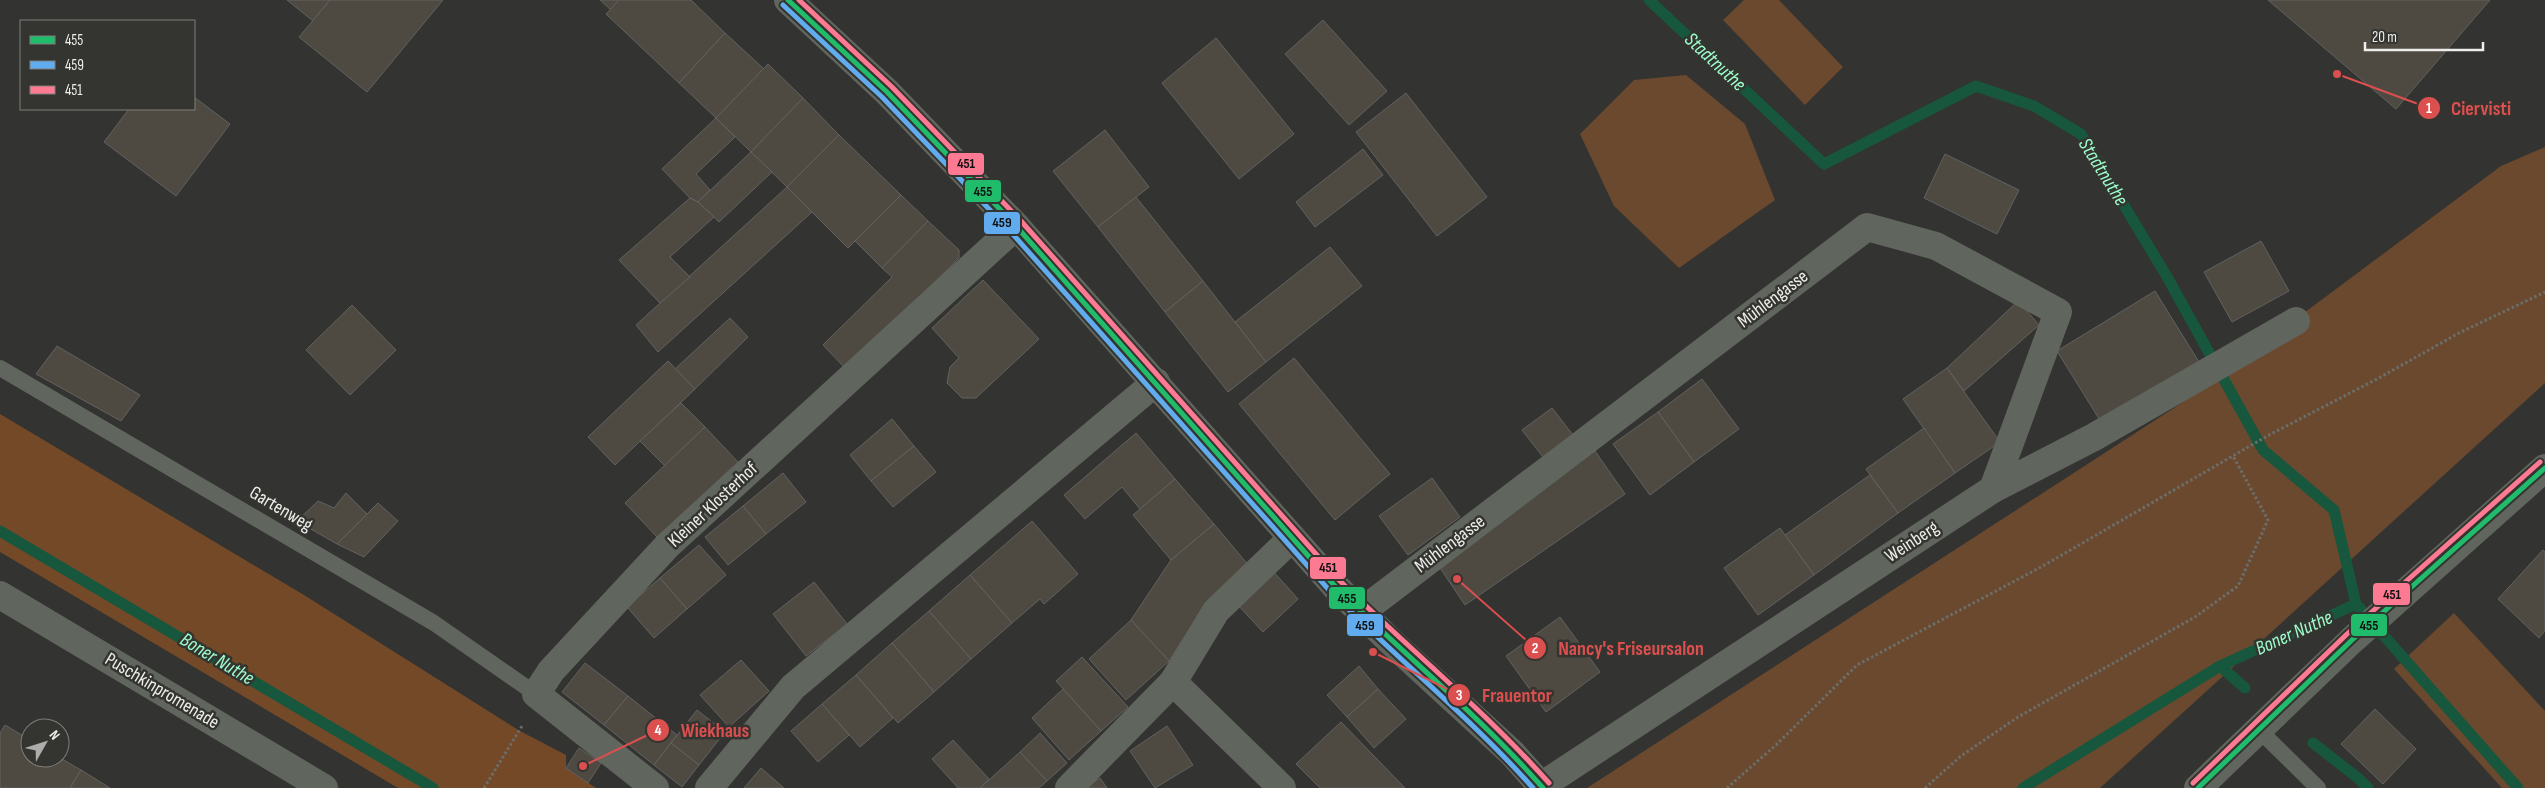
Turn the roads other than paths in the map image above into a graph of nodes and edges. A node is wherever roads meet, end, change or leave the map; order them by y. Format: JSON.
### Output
{"nodes":[{"id":1,"x":788,"y":0,"type":"edge"},
{"id":2,"x":1016,"y":226,"type":"junction"},
{"id":3,"x":2296,"y":321,"type":"dead end"},
{"id":4,"x":0,"y":368,"type":"edge"},
{"id":5,"x":1156,"y":382,"type":"junction"},
{"id":6,"x":2545,"y":468,"type":"edge"},
{"id":7,"x":1993,"y":489,"type":"junction"},
{"id":8,"x":1292,"y":538,"type":"junction"},
{"id":9,"x":0,"y":595,"type":"edge"},
{"id":10,"x":1361,"y":612,"type":"junction"},
{"id":11,"x":1173,"y":682,"type":"junction"},
{"id":12,"x":536,"y":694,"type":"junction"},
{"id":13,"x":2259,"y":730,"type":"junction"},
{"id":14,"x":1542,"y":787,"type":"edge"},
{"id":15,"x":324,"y":788,"type":"edge"},
{"id":16,"x":656,"y":788,"type":"edge"},
{"id":17,"x":709,"y":788,"type":"edge"},
{"id":18,"x":1069,"y":788,"type":"edge"},
{"id":19,"x":1282,"y":788,"type":"edge"},
{"id":20,"x":2198,"y":788,"type":"edge"},
{"id":21,"x":2318,"y":788,"type":"edge"}],
"edges":[{"from":1,"to":2,"type":"street"},
{"from":2,"to":5,"type":"street"},
{"from":2,"to":12,"type":"street","name":"Kleiner Klosterhof"},
{"from":3,"to":7,"type":"street","name":"Weinberg"},
{"from":4,"to":12,"type":"lane","name":"Gartenweg"},
{"from":5,"to":8,"type":"street"},
{"from":5,"to":17,"type":"street"},
{"from":6,"to":13,"type":"street"},
{"from":7,"to":10,"type":"street","name":"Mühlengasse"},
{"from":7,"to":14,"type":"street","name":"Weinberg"},
{"from":8,"to":10,"type":"street"},
{"from":8,"to":11,"type":"street"},
{"from":9,"to":15,"type":"street","name":"Puschkinpromenade"},
{"from":10,"to":14,"type":"street"},
{"from":11,"to":18,"type":"street"},
{"from":11,"to":19,"type":"street"},
{"from":12,"to":16,"type":"street"},
{"from":13,"to":20,"type":"street"},
{"from":13,"to":21,"type":"lane"}]}
